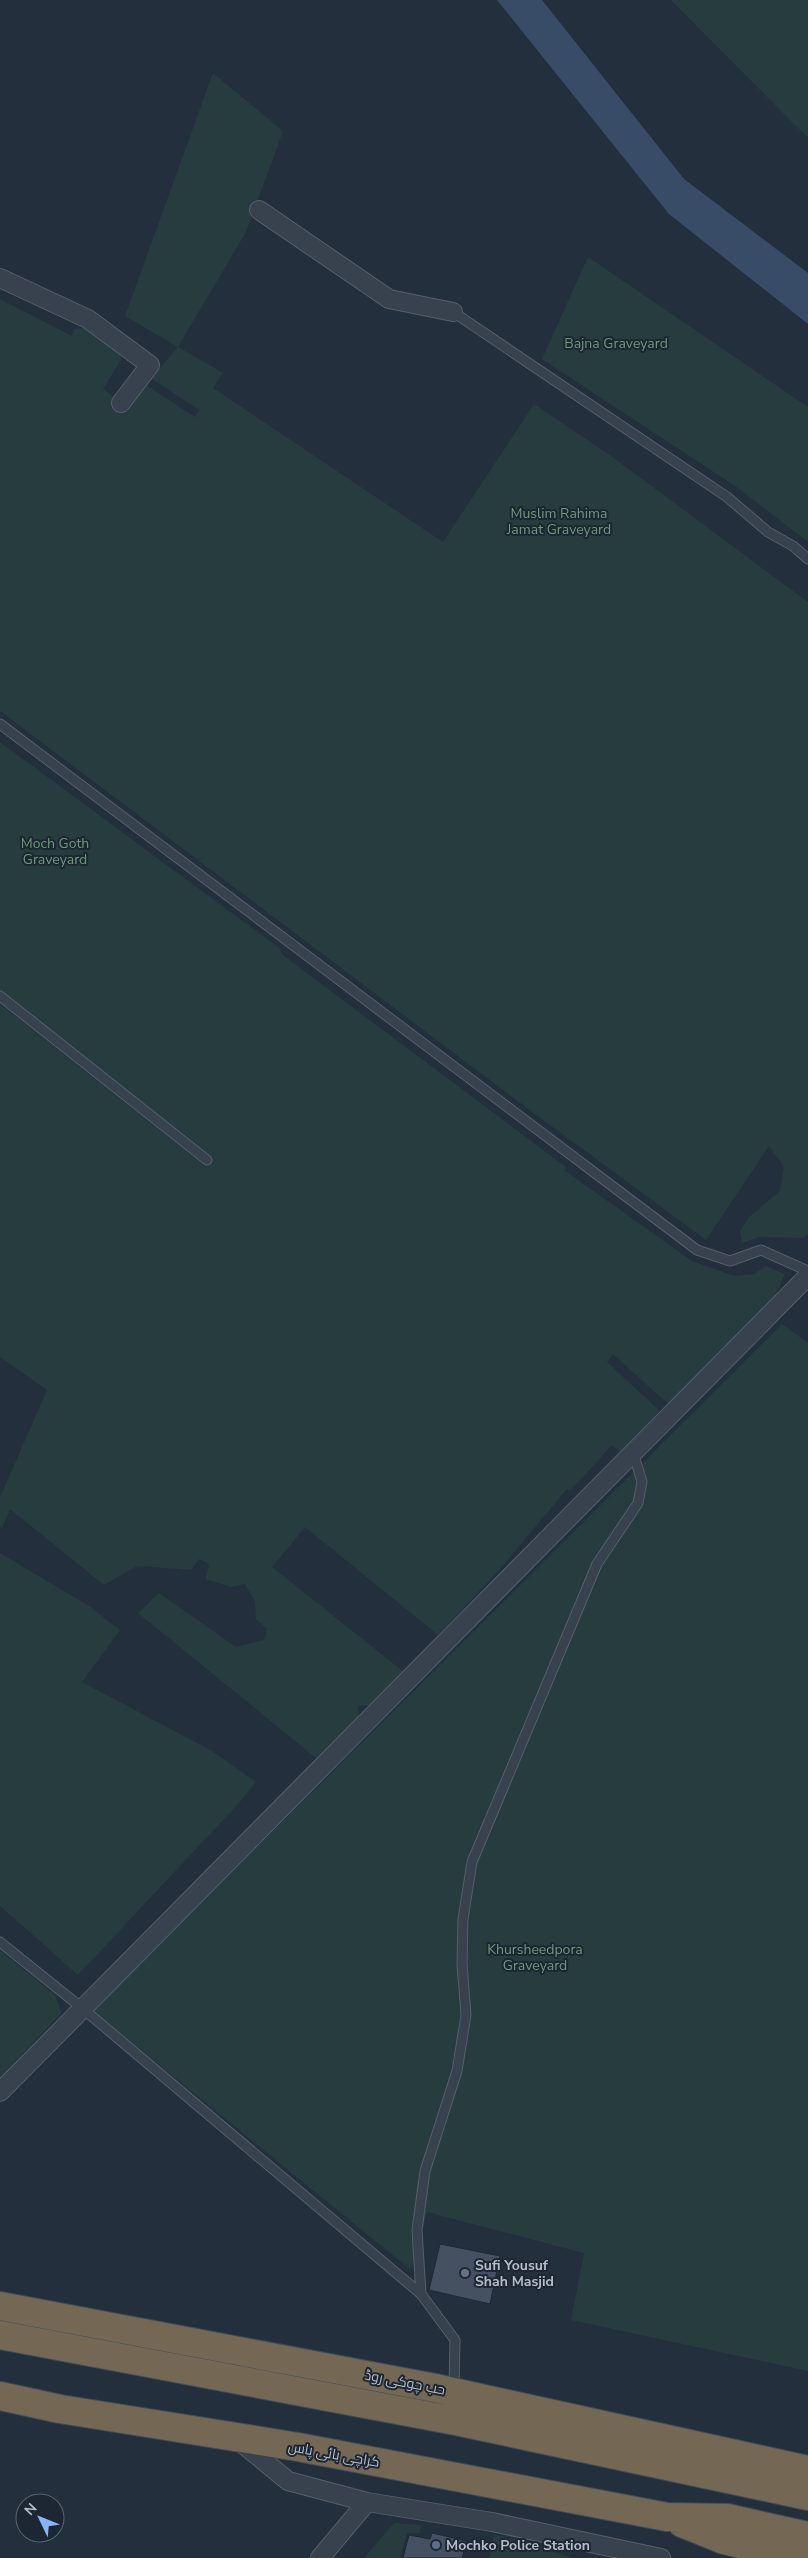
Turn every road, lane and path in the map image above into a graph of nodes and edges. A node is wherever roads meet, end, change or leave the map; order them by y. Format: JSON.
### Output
{"nodes":[{"id":1,"x":258,"y":210,"type":"dead end"},
{"id":2,"x":0,"y":278,"type":"edge"},
{"id":3,"x":453,"y":312,"type":"joint"},
{"id":4,"x":121,"y":403,"type":"dead end"},
{"id":5,"x":808,"y":559,"type":"edge"},
{"id":6,"x":0,"y":724,"type":"edge"},
{"id":7,"x":0,"y":996,"type":"edge"},
{"id":8,"x":207,"y":1160,"type":"dead end"},
{"id":9,"x":808,"y":1271,"type":"edge"},
{"id":10,"x":808,"y":1276,"type":"edge"},
{"id":11,"x":633,"y":1452,"type":"junction"},
{"id":12,"x":0,"y":1942,"type":"edge"},
{"id":13,"x":82,"y":2008,"type":"junction"},
{"id":14,"x":0,"y":2092,"type":"edge"},
{"id":15,"x":421,"y":2294,"type":"junction"},
{"id":16,"x":0,"y":2306,"type":"edge"},
{"id":17,"x":0,"y":2335,"type":"edge"},
{"id":18,"x":454,"y":2392,"type":"junction"},
{"id":19,"x":0,"y":2396,"type":"edge"},
{"id":20,"x":235,"y":2437,"type":"junction"},
{"id":21,"x":808,"y":2470,"type":"edge"},
{"id":22,"x":808,"y":2496,"type":"edge"},
{"id":23,"x":366,"y":2502,"type":"junction"},
{"id":24,"x":667,"y":2517,"type":"junction"},
{"id":25,"x":808,"y":2536,"type":"edge"},
{"id":26,"x":320,"y":2558,"type":"edge"},
{"id":27,"x":660,"y":2558,"type":"edge"},
{"id":28,"x":799,"y":2558,"type":"edge"}],
"edges":[{"from":1,"to":3,"type":"street"},
{"from":2,"to":4,"type":"street"},
{"from":3,"to":5,"type":"lane"},
{"from":6,"to":9,"type":"lane"},
{"from":7,"to":8,"type":"lane"},
{"from":10,"to":11,"type":"street"},
{"from":11,"to":13,"type":"street"},
{"from":11,"to":15,"type":"lane"},
{"from":12,"to":13,"type":"lane"},
{"from":13,"to":14,"type":"street"},
{"from":13,"to":15,"type":"lane"},
{"from":15,"to":18,"type":"lane"},
{"from":16,"to":18,"type":"highway","name":"حب چوکی روڈ"},
{"from":17,"to":22,"type":"highway"},
{"from":18,"to":21,"type":"highway","name":"حب چوکی روڈ"},
{"from":19,"to":20,"type":"highway","name":"کراچی بائی پاس"},
{"from":20,"to":23,"type":"street"},
{"from":20,"to":24,"type":"highway","name":"کراچی بائی پاس"},
{"from":23,"to":26,"type":"street"},
{"from":23,"to":27,"type":"street"},
{"from":24,"to":25,"type":"highway","name":"کراچی بائی پاس"},
{"from":24,"to":28,"type":"highway","name":"کراچی بائی پاس"}]}
